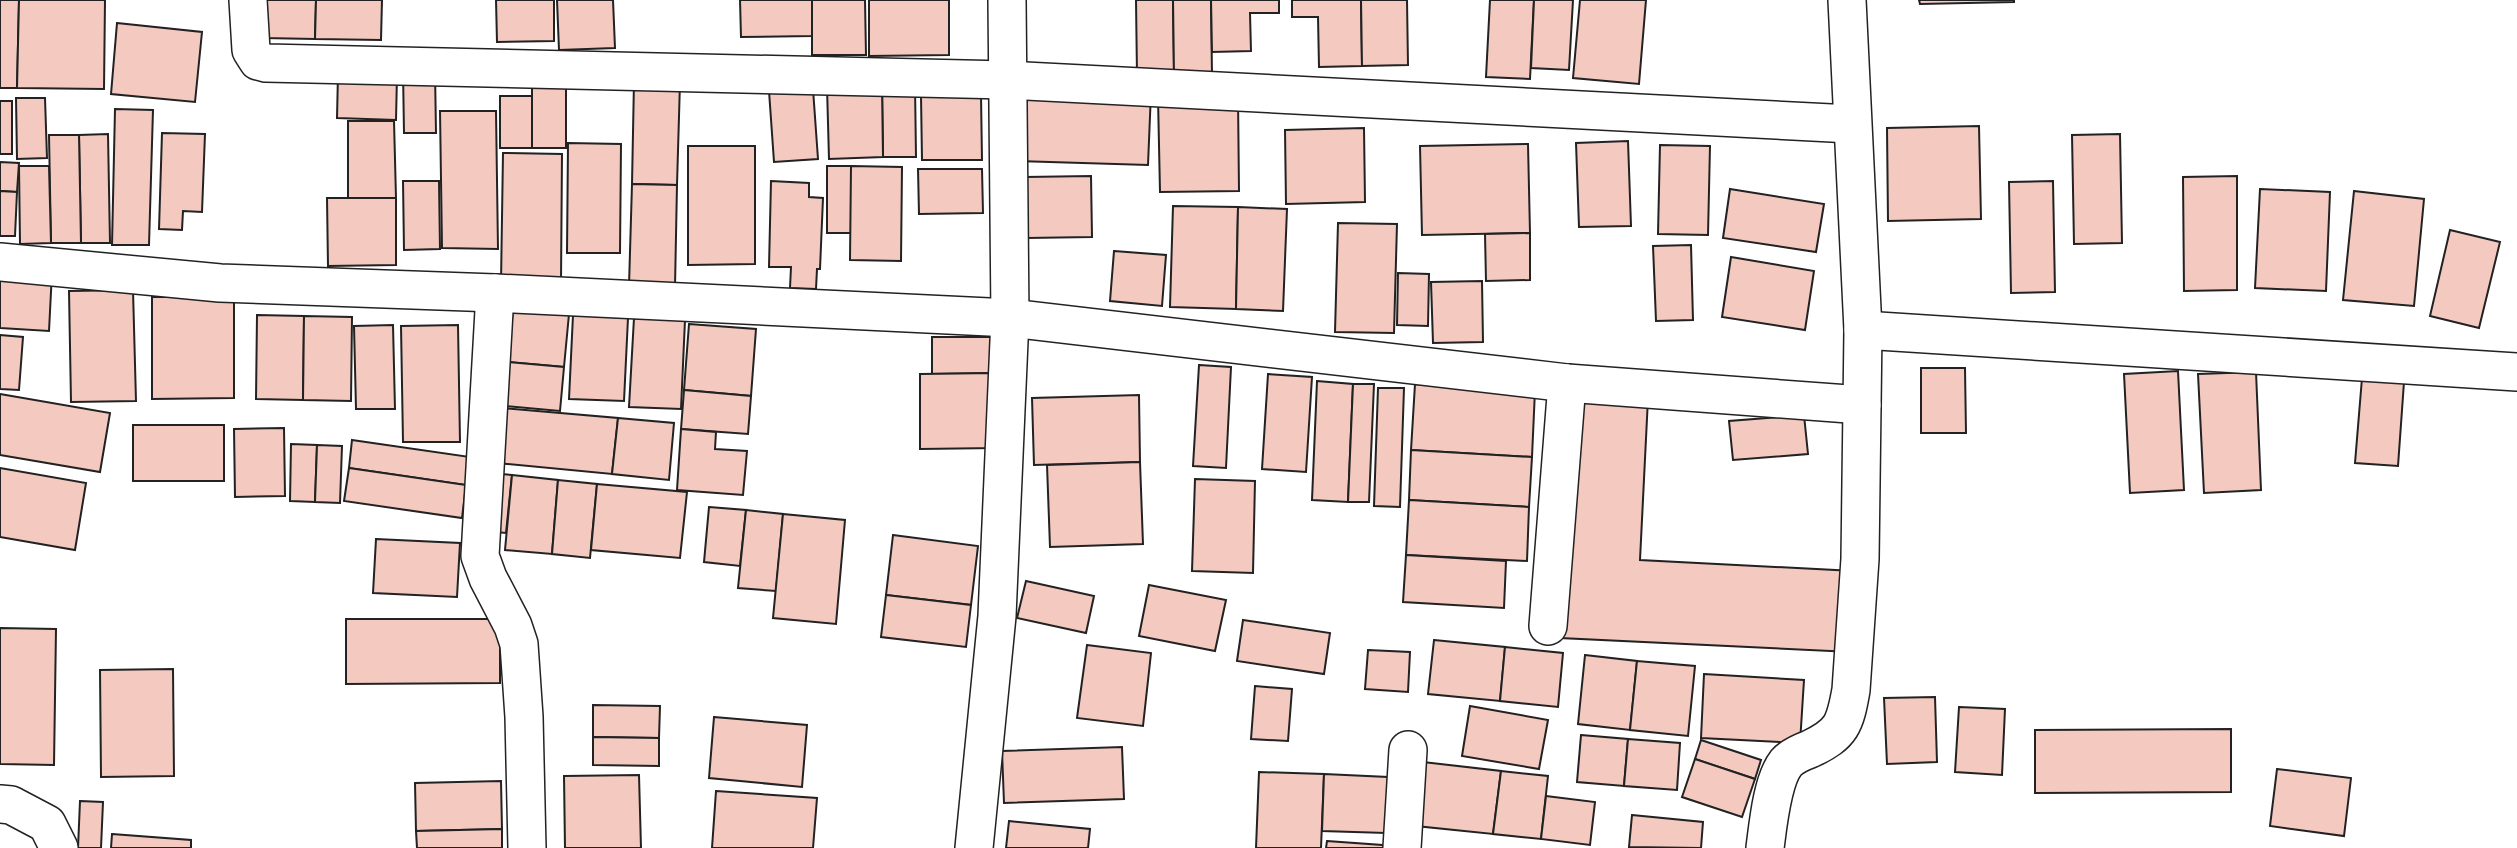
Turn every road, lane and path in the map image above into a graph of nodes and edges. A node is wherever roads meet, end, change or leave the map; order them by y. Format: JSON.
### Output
{"nodes":[{"id":1,"x":248,"y":0,"type":"edge"},
{"id":2,"x":1007,"y":0,"type":"edge"},
{"id":3,"x":1847,"y":0,"type":"edge"},
{"id":4,"x":1007,"y":80,"type":"junction"},
{"id":5,"x":1851,"y":124,"type":"junction"},
{"id":6,"x":0,"y":262,"type":"edge"},
{"id":7,"x":495,"y":293,"type":"junction"},
{"id":8,"x":1010,"y":318,"type":"junction"},
{"id":9,"x":1863,"y":330,"type":"junction"},
{"id":10,"x":2517,"y":372,"type":"edge"},
{"id":11,"x":1567,"y":383,"type":"junction"},
{"id":12,"x":1863,"y":405,"type":"junction"},
{"id":13,"x":1548,"y":626,"type":"dead end"},
{"id":14,"x":1408,"y":750,"type":"dead end"},
{"id":15,"x":0,"y":804,"type":"edge"},
{"id":16,"x":59,"y":848,"type":"edge"},
{"id":17,"x":527,"y":848,"type":"edge"},
{"id":18,"x":974,"y":848,"type":"edge"},
{"id":19,"x":1402,"y":848,"type":"edge"},
{"id":20,"x":1765,"y":848,"type":"edge"}],
"edges":[{"from":1,"to":4,"type":"street"},
{"from":2,"to":4,"type":"street"},
{"from":3,"to":5,"type":"street"},
{"from":4,"to":5,"type":"street"},
{"from":4,"to":8,"type":"street"},
{"from":5,"to":9,"type":"street"},
{"from":6,"to":7,"type":"street"},
{"from":7,"to":8,"type":"street"},
{"from":7,"to":17,"type":"street"},
{"from":8,"to":11,"type":"street"},
{"from":8,"to":18,"type":"street"},
{"from":9,"to":10,"type":"street"},
{"from":9,"to":12,"type":"street"},
{"from":11,"to":12,"type":"street"},
{"from":11,"to":13,"type":"street"},
{"from":12,"to":20,"type":"street"},
{"from":14,"to":19,"type":"street"},
{"from":15,"to":16,"type":"street"}]}
